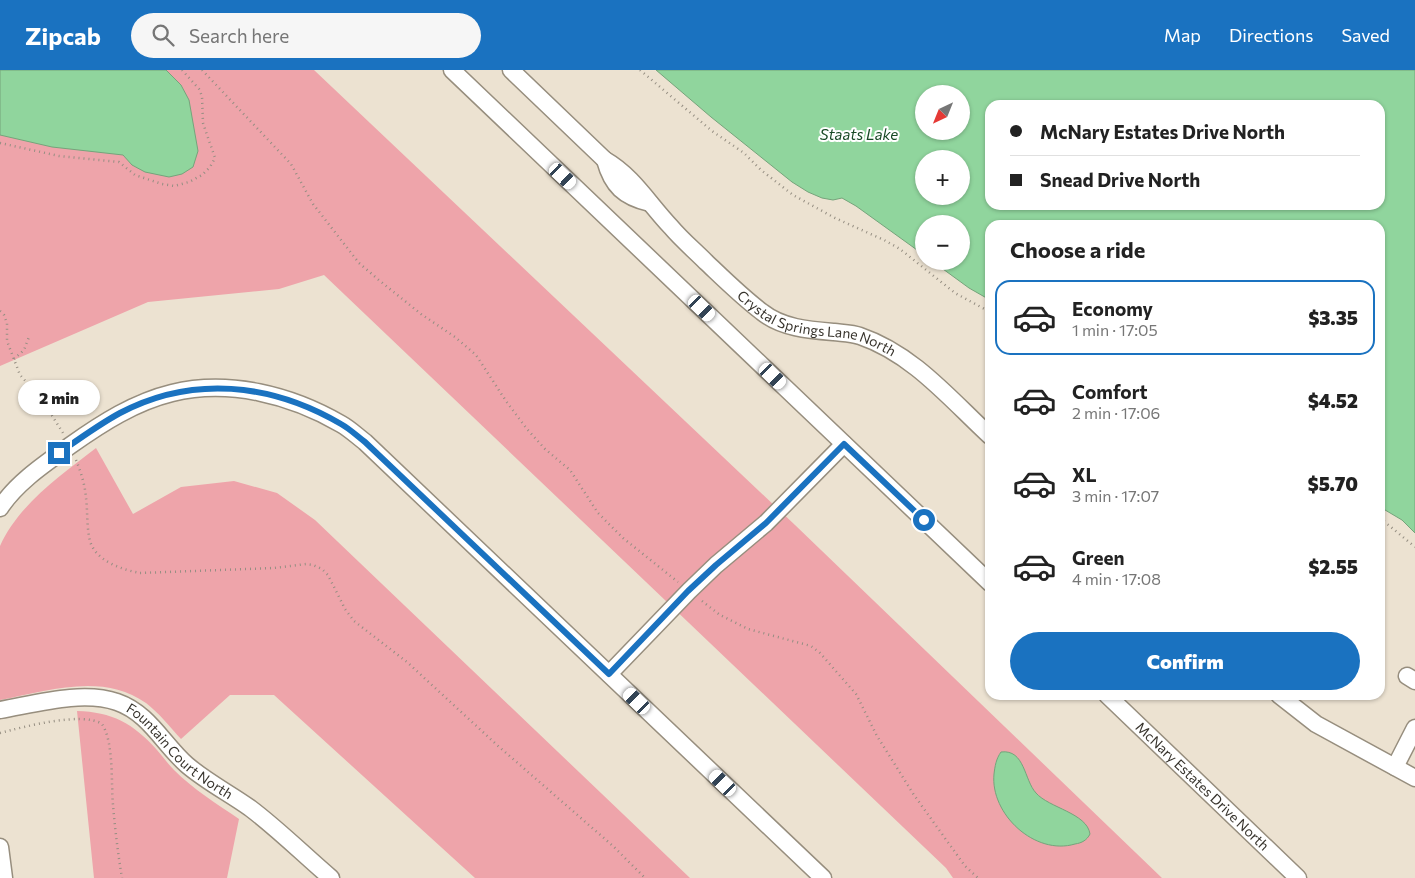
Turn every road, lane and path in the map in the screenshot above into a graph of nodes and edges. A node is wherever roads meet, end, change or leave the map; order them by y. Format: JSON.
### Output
{"nodes":[{"id":1,"x":182,"y":70,"type":"edge"},
{"id":2,"x":202,"y":70,"type":"edge"},
{"id":3,"x":452,"y":70,"type":"edge"},
{"id":4,"x":511,"y":70,"type":"edge"},
{"id":5,"x":640,"y":70,"type":"edge"},
{"id":6,"x":0,"y":143,"type":"edge"},
{"id":7,"x":985,"y":309,"type":"edge"},
{"id":8,"x":0,"y":311,"type":"edge"},
{"id":9,"x":28,"y":337,"type":"dead end"},
{"id":10,"x":14,"y":359,"type":"junction"},
{"id":11,"x":985,"y":431,"type":"edge"},
{"id":12,"x":844,"y":444,"type":"junction"},
{"id":13,"x":70,"y":446,"type":"junction"},
{"id":14,"x":0,"y":508,"type":"edge"},
{"id":15,"x":1385,"y":522,"type":"edge"},
{"id":16,"x":1415,"y":546,"type":"edge"},
{"id":17,"x":985,"y":578,"type":"edge"},
{"id":18,"x":688,"y":591,"type":"junction"},
{"id":19,"x":609,"y":674,"type":"junction"},
{"id":20,"x":1112,"y":700,"type":"edge"},
{"id":21,"x":1285,"y":700,"type":"edge"},
{"id":22,"x":0,"y":710,"type":"edge"},
{"id":23,"x":1415,"y":728,"type":"edge"},
{"id":24,"x":0,"y":733,"type":"edge"},
{"id":25,"x":1394,"y":767,"type":"junction"},
{"id":26,"x":1415,"y":778,"type":"edge"},
{"id":27,"x":0,"y":847,"type":"edge"},
{"id":28,"x":4,"y":878,"type":"edge"},
{"id":29,"x":122,"y":878,"type":"edge"},
{"id":30,"x":331,"y":878,"type":"edge"},
{"id":31,"x":645,"y":878,"type":"edge"},
{"id":32,"x":823,"y":878,"type":"edge"},
{"id":33,"x":978,"y":878,"type":"edge"},
{"id":34,"x":1298,"y":878,"type":"edge"}],
"edges":[{"from":1,"to":6,"type":"path"},
{"from":2,"to":18,"type":"path"},
{"from":3,"to":12,"type":"street"},
{"from":4,"to":11,"type":"street","name":"Crystal Springs Lane North"},
{"from":5,"to":7,"type":"path"},
{"from":8,"to":10,"type":"path"},
{"from":9,"to":10,"type":"path"},
{"from":10,"to":13,"type":"path"},
{"from":12,"to":17,"type":"street"},
{"from":12,"to":18,"type":"street"},
{"from":13,"to":14,"type":"street"},
{"from":13,"to":19,"type":"street"},
{"from":13,"to":31,"type":"path"},
{"from":15,"to":16,"type":"path"},
{"from":18,"to":19,"type":"street"},
{"from":18,"to":33,"type":"path"},
{"from":19,"to":32,"type":"street"},
{"from":20,"to":34,"type":"street","name":"McNary Estates Drive North"},
{"from":21,"to":25,"type":"street"},
{"from":22,"to":30,"type":"street","name":"Fountain Court North"},
{"from":23,"to":25,"type":"street"},
{"from":24,"to":29,"type":"path"},
{"from":25,"to":26,"type":"street"},
{"from":27,"to":28,"type":"street"}]}
